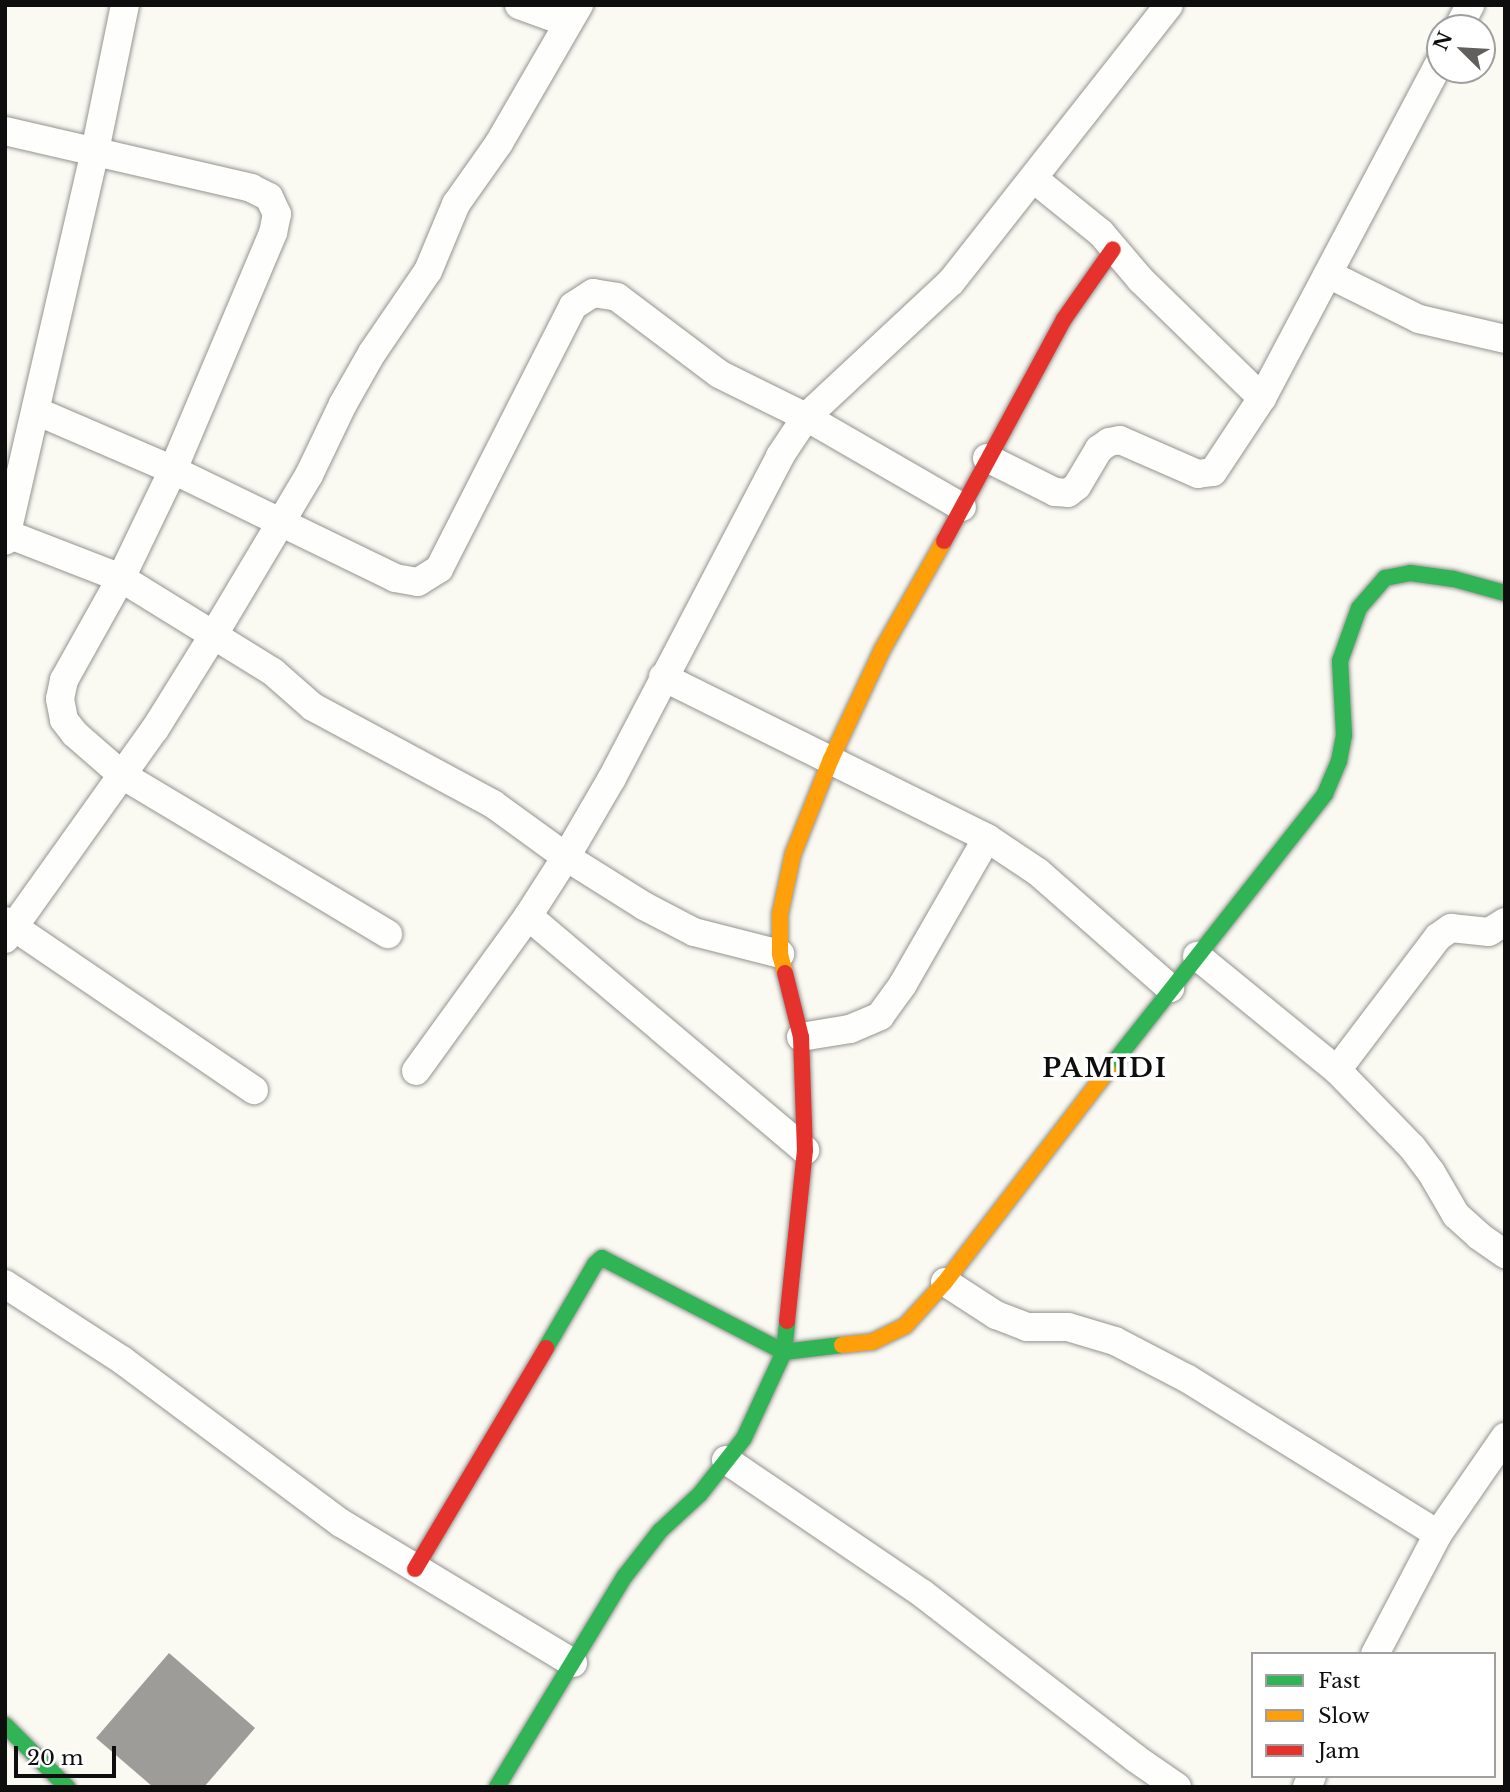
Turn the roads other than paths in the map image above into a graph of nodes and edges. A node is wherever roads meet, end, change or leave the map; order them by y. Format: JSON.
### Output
{"nodes":[{"id":1,"x":125,"y":5,"type":"edge"},
{"id":2,"x":519,"y":5,"type":"edge"},
{"id":3,"x":1163,"y":7,"type":"edge"},
{"id":4,"x":572,"y":14,"type":"edge"},
{"id":5,"x":1428,"y":84,"type":"edge"},
{"id":6,"x":5,"y":131,"type":"edge"},
{"id":7,"x":95,"y":151,"type":"junction"},
{"id":8,"x":1034,"y":179,"type":"junction"},
{"id":9,"x":1113,"y":248,"type":"junction"},
{"id":10,"x":1328,"y":274,"type":"junction"},
{"id":11,"x":1505,"y":339,"type":"edge"},
{"id":12,"x":1262,"y":398,"type":"junction"},
{"id":13,"x":36,"y":411,"type":"junction"},
{"id":14,"x":806,"y":417,"type":"junction"},
{"id":15,"x":987,"y":458,"type":"junction"},
{"id":16,"x":173,"y":470,"type":"junction"},
{"id":17,"x":962,"y":507,"type":"junction"},
{"id":18,"x":279,"y":523,"type":"junction"},
{"id":19,"x":6,"y":536,"type":"edge"},
{"id":20,"x":121,"y":578,"type":"junction"},
{"id":21,"x":1505,"y":593,"type":"edge"},
{"id":22,"x":213,"y":636,"type":"junction"},
{"id":23,"x":663,"y":677,"type":"junction"},
{"id":24,"x":831,"y":759,"type":"junction"},
{"id":25,"x":122,"y":775,"type":"junction"},
{"id":26,"x":987,"y":838,"type":"junction"},
{"id":27,"x":566,"y":857,"type":"junction"},
{"id":28,"x":528,"y":916,"type":"junction"},
{"id":29,"x":1505,"y":922,"type":"edge"},
{"id":30,"x":8,"y":929,"type":"edge"},
{"id":31,"x":388,"y":934,"type":"dead end"},
{"id":32,"x":780,"y":954,"type":"junction"},
{"id":33,"x":1197,"y":956,"type":"junction"},
{"id":34,"x":1170,"y":988,"type":"junction"},
{"id":35,"x":801,"y":1037,"type":"junction"},
{"id":36,"x":1337,"y":1070,"type":"junction"},
{"id":37,"x":416,"y":1071,"type":"dead end"},
{"id":38,"x":254,"y":1090,"type":"dead end"},
{"id":39,"x":805,"y":1150,"type":"junction"},
{"id":40,"x":1505,"y":1254,"type":"edge"},
{"id":41,"x":946,"y":1282,"type":"junction"},
{"id":42,"x":5,"y":1283,"type":"edge"},
{"id":43,"x":784,"y":1352,"type":"junction"},
{"id":44,"x":1505,"y":1437,"type":"edge"},
{"id":45,"x":726,"y":1460,"type":"junction"},
{"id":46,"x":1438,"y":1534,"type":"junction"},
{"id":47,"x":415,"y":1569,"type":"junction"},
{"id":48,"x":1376,"y":1652,"type":"edge"},
{"id":49,"x":573,"y":1663,"type":"junction"},
{"id":50,"x":7,"y":1730,"type":"edge"},
{"id":51,"x":67,"y":1787,"type":"edge"},
{"id":52,"x":498,"y":1787,"type":"edge"},
{"id":53,"x":1177,"y":1787,"type":"edge"}],
"edges":[{"from":1,"to":7,"type":"street"},
{"from":2,"to":4,"type":"street"},
{"from":3,"to":8,"type":"street"},
{"from":4,"to":18,"type":"street"},
{"from":5,"to":10,"type":"street"},
{"from":6,"to":7,"type":"street"},
{"from":7,"to":13,"type":"street"},
{"from":7,"to":16,"type":"street"},
{"from":8,"to":9,"type":"street"},
{"from":8,"to":14,"type":"street"},
{"from":9,"to":12,"type":"street"},
{"from":9,"to":15,"type":"street"},
{"from":10,"to":11,"type":"street"},
{"from":10,"to":12,"type":"street"},
{"from":12,"to":15,"type":"street"},
{"from":13,"to":16,"type":"street"},
{"from":13,"to":19,"type":"street"},
{"from":14,"to":17,"type":"street"},
{"from":14,"to":18,"type":"street"},
{"from":14,"to":23,"type":"street"},
{"from":15,"to":17,"type":"street"},
{"from":16,"to":18,"type":"street"},
{"from":16,"to":20,"type":"street"},
{"from":17,"to":24,"type":"street"},
{"from":18,"to":22,"type":"street"},
{"from":19,"to":20,"type":"street"},
{"from":20,"to":22,"type":"street"},
{"from":20,"to":25,"type":"street"},
{"from":21,"to":33,"type":"street"},
{"from":22,"to":25,"type":"street"},
{"from":22,"to":27,"type":"street"},
{"from":23,"to":24,"type":"street"},
{"from":23,"to":27,"type":"street"},
{"from":24,"to":26,"type":"street"},
{"from":24,"to":32,"type":"street"},
{"from":25,"to":30,"type":"street"},
{"from":25,"to":31,"type":"street"},
{"from":26,"to":34,"type":"street"},
{"from":26,"to":35,"type":"street"},
{"from":27,"to":28,"type":"street"},
{"from":27,"to":32,"type":"street"},
{"from":28,"to":37,"type":"street"},
{"from":28,"to":39,"type":"street"},
{"from":29,"to":36,"type":"street"},
{"from":30,"to":38,"type":"street"},
{"from":32,"to":35,"type":"street"},
{"from":33,"to":34,"type":"street"},
{"from":33,"to":36,"type":"street"},
{"from":34,"to":41,"type":"street"},
{"from":35,"to":39,"type":"street"},
{"from":36,"to":40,"type":"street"},
{"from":39,"to":43,"type":"street"},
{"from":41,"to":43,"type":"street"},
{"from":41,"to":46,"type":"street"},
{"from":42,"to":47,"type":"street"},
{"from":43,"to":45,"type":"street"},
{"from":43,"to":47,"type":"street"},
{"from":44,"to":46,"type":"street"},
{"from":45,"to":49,"type":"street"},
{"from":45,"to":53,"type":"street"},
{"from":46,"to":48,"type":"street"},
{"from":47,"to":49,"type":"street"},
{"from":49,"to":52,"type":"street"},
{"from":50,"to":51,"type":"street"}]}
